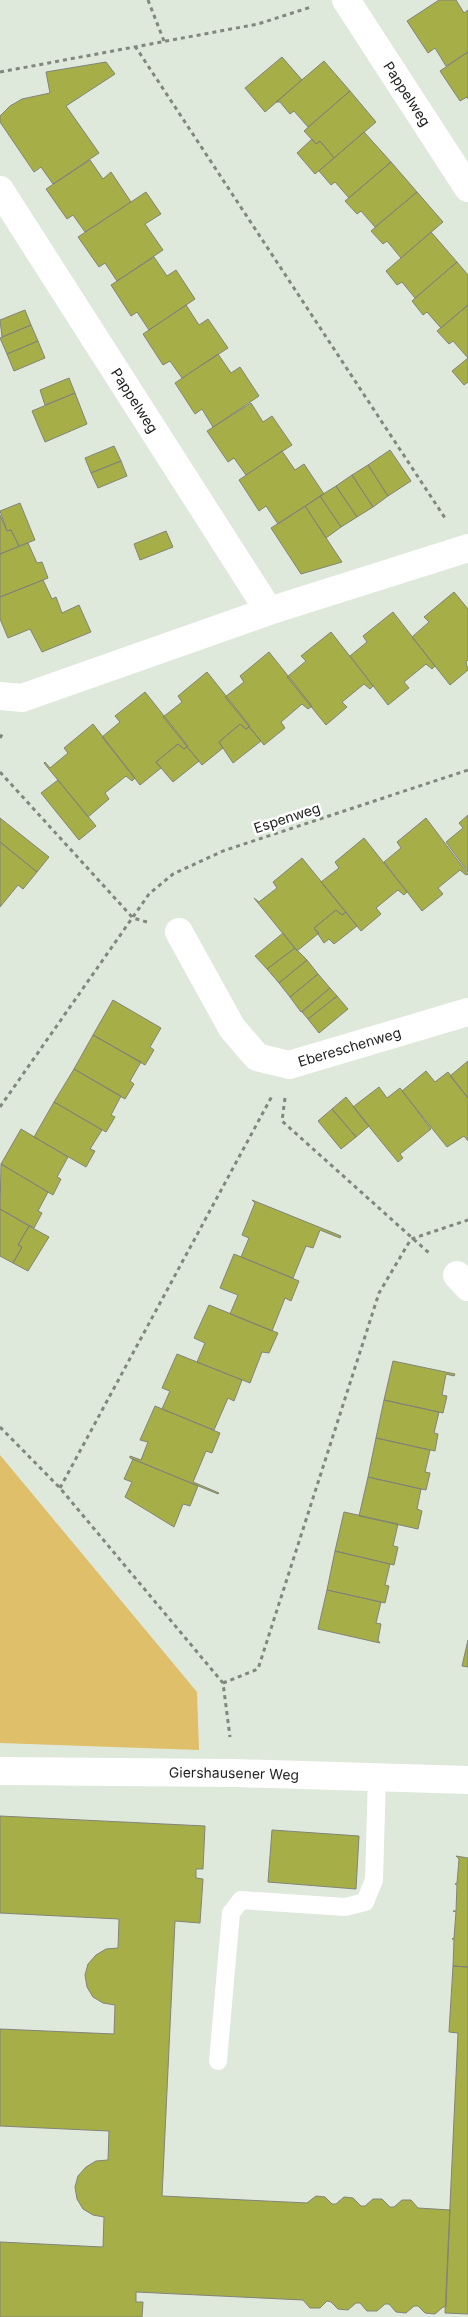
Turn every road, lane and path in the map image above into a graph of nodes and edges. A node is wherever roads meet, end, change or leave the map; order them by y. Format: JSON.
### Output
{"nodes":[{"id":1,"x":148,"y":0,"type":"edge"},
{"id":2,"x":346,"y":0,"type":"edge"},
{"id":3,"x":312,"y":6,"type":"dead end"},
{"id":4,"x":164,"y":41,"type":"junction"},
{"id":5,"x":135,"y":46,"type":"junction"},
{"id":6,"x":0,"y":72,"type":"edge"},
{"id":7,"x":468,"y":188,"type":"edge"},
{"id":8,"x":0,"y":190,"type":"edge"},
{"id":9,"x":467,"y":548,"type":"edge"},
{"id":10,"x":269,"y":611,"type":"junction"},
{"id":11,"x":11,"y":697,"type":"edge"},
{"id":12,"x":468,"y":770,"type":"edge"},
{"id":13,"x":0,"y":772,"type":"edge"},
{"id":14,"x":133,"y":918,"type":"junction"},
{"id":15,"x":180,"y":932,"type":"joint"},
{"id":16,"x":468,"y":1012,"type":"edge"},
{"id":17,"x":289,"y":1065,"type":"junction"},
{"id":18,"x":0,"y":1107,"type":"edge"},
{"id":19,"x":468,"y":1220,"type":"edge"},
{"id":20,"x":412,"y":1239,"type":"junction"},
{"id":21,"x":462,"y":1281,"type":"edge"},
{"id":22,"x":0,"y":1427,"type":"edge"},
{"id":23,"x":60,"y":1488,"type":"junction"},
{"id":24,"x":223,"y":1683,"type":"junction"},
{"id":25,"x":0,"y":1771,"type":"edge"},
{"id":26,"x":234,"y":1773,"type":"junction"},
{"id":27,"x":377,"y":1777,"type":"junction"},
{"id":28,"x":468,"y":1780,"type":"edge"},
{"id":29,"x":218,"y":2061,"type":"dead end"}],
"edges":[{"from":1,"to":4,"type":"path"},
{"from":2,"to":7,"type":"street","name":"Pappelweg"},
{"from":3,"to":4,"type":"path"},
{"from":4,"to":5,"type":"path"},
{"from":5,"to":6,"type":"path"},
{"from":5,"to":9,"type":"path"},
{"from":8,"to":10,"type":"street","name":"Pappelweg"},
{"from":9,"to":10,"type":"street"},
{"from":10,"to":11,"type":"street"},
{"from":12,"to":14,"type":"path","name":"Espenweg"},
{"from":13,"to":14,"type":"path"},
{"from":14,"to":15,"type":"path"},
{"from":14,"to":18,"type":"path","name":"Espenweg"},
{"from":15,"to":17,"type":"street","name":"Ebereschenweg"},
{"from":16,"to":17,"type":"street","name":"Ebereschenweg"},
{"from":17,"to":20,"type":"path"},
{"from":17,"to":23,"type":"path"},
{"from":19,"to":20,"type":"path"},
{"from":20,"to":21,"type":"path"},
{"from":20,"to":24,"type":"path"},
{"from":22,"to":23,"type":"path"},
{"from":23,"to":24,"type":"path"},
{"from":24,"to":26,"type":"path"},
{"from":25,"to":26,"type":"street","name":"Giershausener Weg"},
{"from":26,"to":27,"type":"street","name":"Giershausener Weg"},
{"from":27,"to":28,"type":"street","name":"Giershausener Weg"},
{"from":27,"to":29,"type":"lane"}]}
